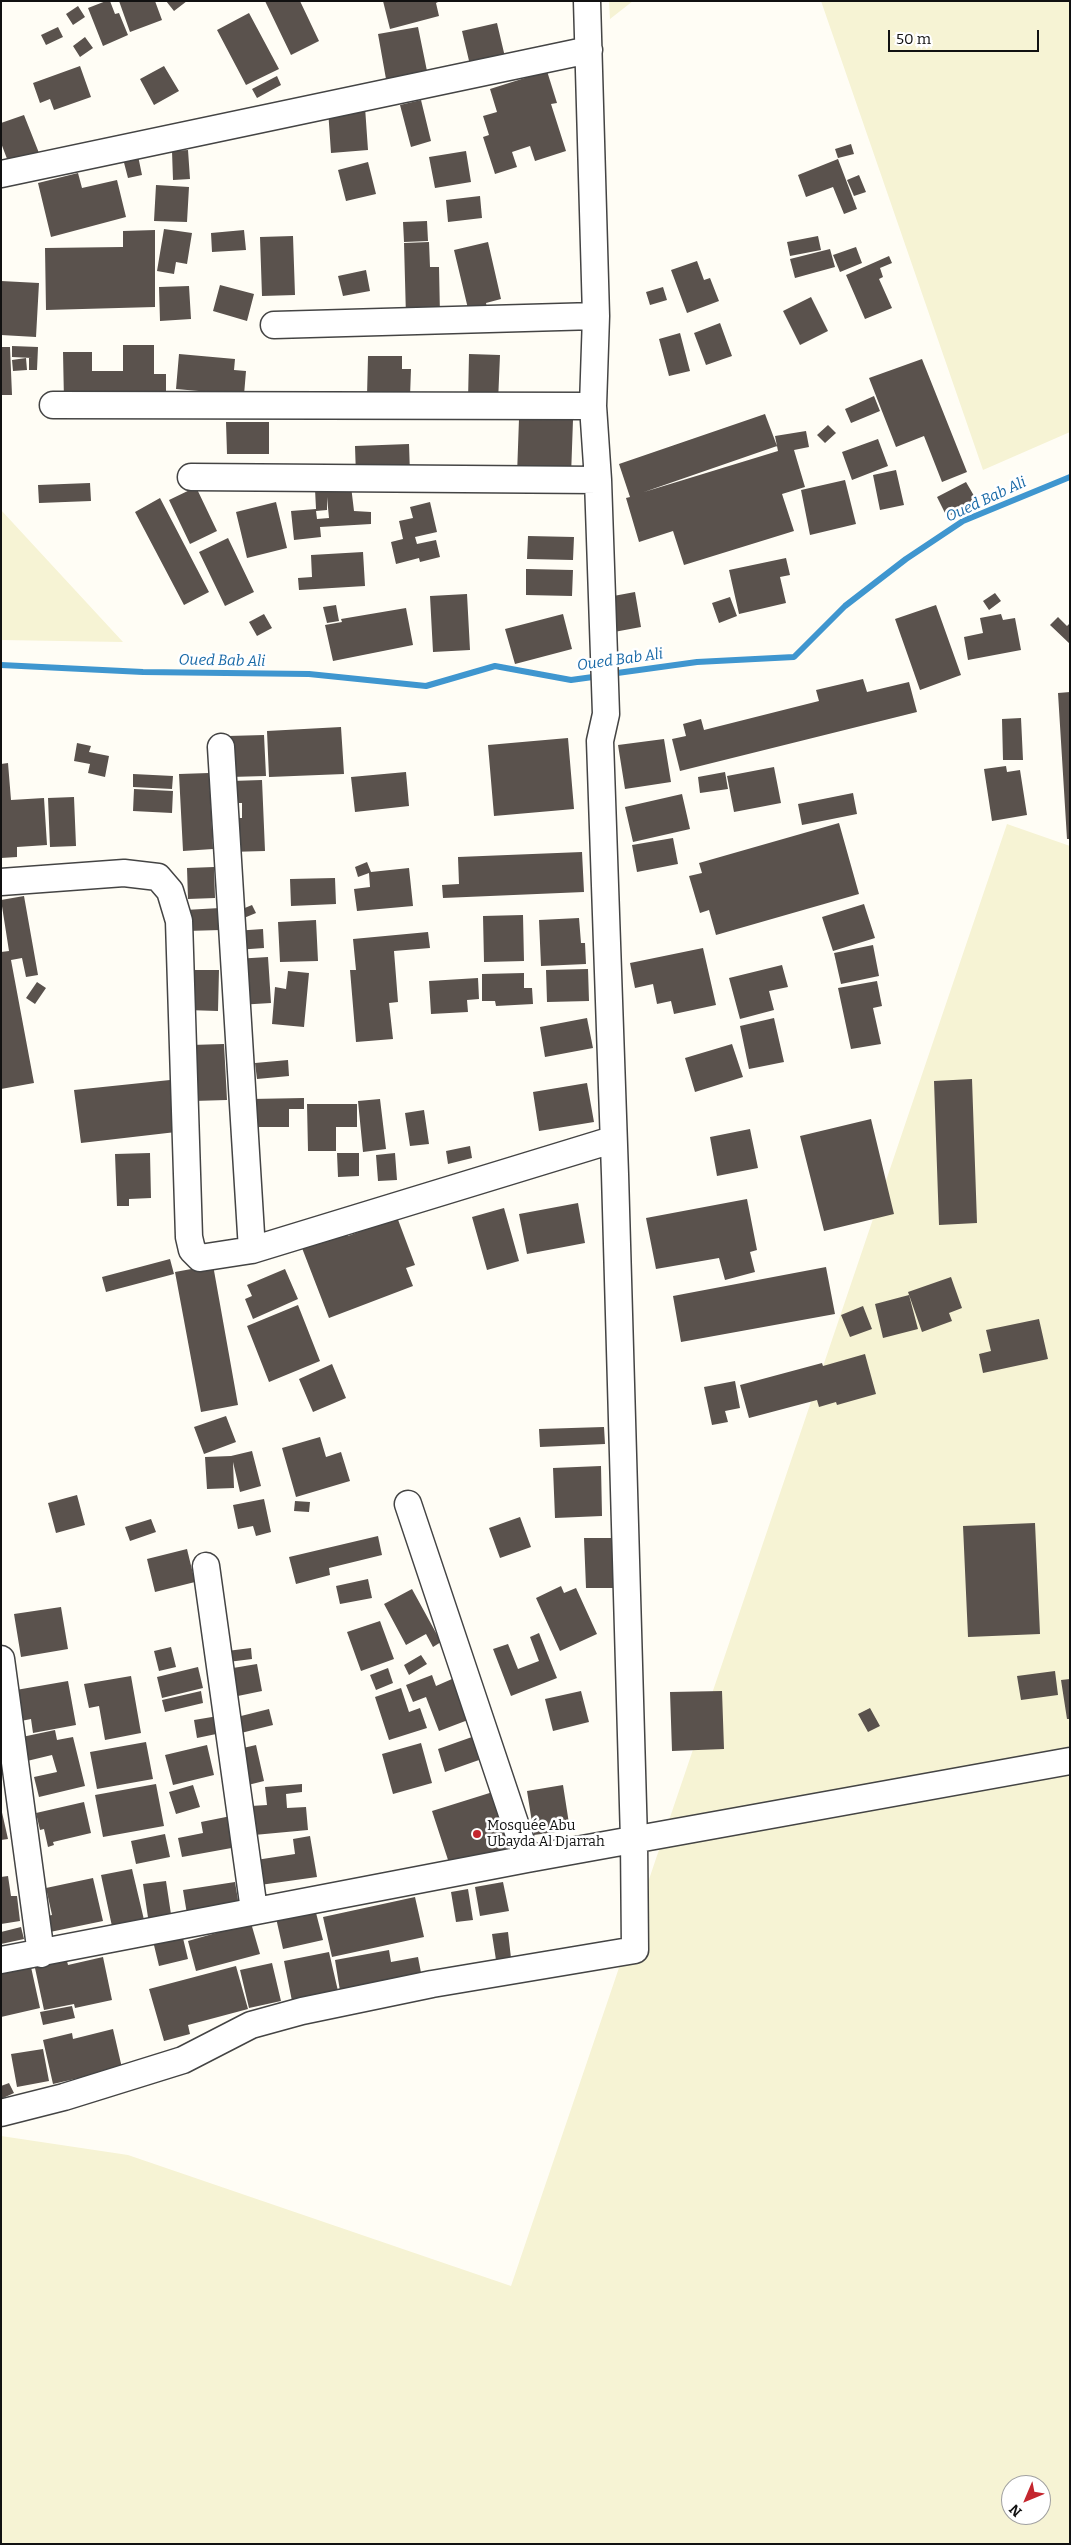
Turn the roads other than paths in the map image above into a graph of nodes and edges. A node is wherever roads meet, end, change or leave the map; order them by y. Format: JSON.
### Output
{"nodes":[{"id":1,"x":592,"y":5,"type":"edge"},
{"id":2,"x":589,"y":50,"type":"junction"},
{"id":3,"x":1,"y":174,"type":"edge"},
{"id":4,"x":596,"y":316,"type":"junction"},
{"id":5,"x":274,"y":326,"type":"dead end"},
{"id":6,"x":54,"y":405,"type":"dead end"},
{"id":7,"x":593,"y":406,"type":"junction"},
{"id":8,"x":191,"y":477,"type":"dead end"},
{"id":9,"x":598,"y":480,"type":"junction"},
{"id":10,"x":221,"y":747,"type":"dead end"},
{"id":11,"x":1,"y":882,"type":"edge"},
{"id":12,"x":612,"y":1140,"type":"junction"},
{"id":13,"x":252,"y":1250,"type":"junction"},
{"id":14,"x":408,"y":1504,"type":"dead end"},
{"id":15,"x":206,"y":1566,"type":"dead end"},
{"id":16,"x":1,"y":1659,"type":"edge"},
{"id":17,"x":1070,"y":1761,"type":"edge"},
{"id":18,"x":634,"y":1840,"type":"junction"},
{"id":19,"x":527,"y":1859,"type":"junction"},
{"id":20,"x":254,"y":1910,"type":"junction"},
{"id":21,"x":41,"y":1954,"type":"junction"},
{"id":22,"x":1,"y":1960,"type":"edge"},
{"id":23,"x":1,"y":2113,"type":"edge"}],
"edges":[{"from":1,"to":2,"type":"street"},
{"from":2,"to":3,"type":"street"},
{"from":2,"to":4,"type":"street"},
{"from":4,"to":5,"type":"street"},
{"from":4,"to":7,"type":"street"},
{"from":6,"to":7,"type":"street"},
{"from":7,"to":9,"type":"street"},
{"from":8,"to":9,"type":"street"},
{"from":9,"to":12,"type":"street"},
{"from":10,"to":13,"type":"street"},
{"from":11,"to":13,"type":"street"},
{"from":12,"to":13,"type":"street"},
{"from":12,"to":18,"type":"street"},
{"from":14,"to":19,"type":"street"},
{"from":15,"to":20,"type":"street"},
{"from":16,"to":21,"type":"street"},
{"from":17,"to":18,"type":"street"},
{"from":18,"to":19,"type":"street"},
{"from":18,"to":23,"type":"street"},
{"from":19,"to":20,"type":"street"},
{"from":20,"to":21,"type":"street"},
{"from":21,"to":22,"type":"street"}]}
